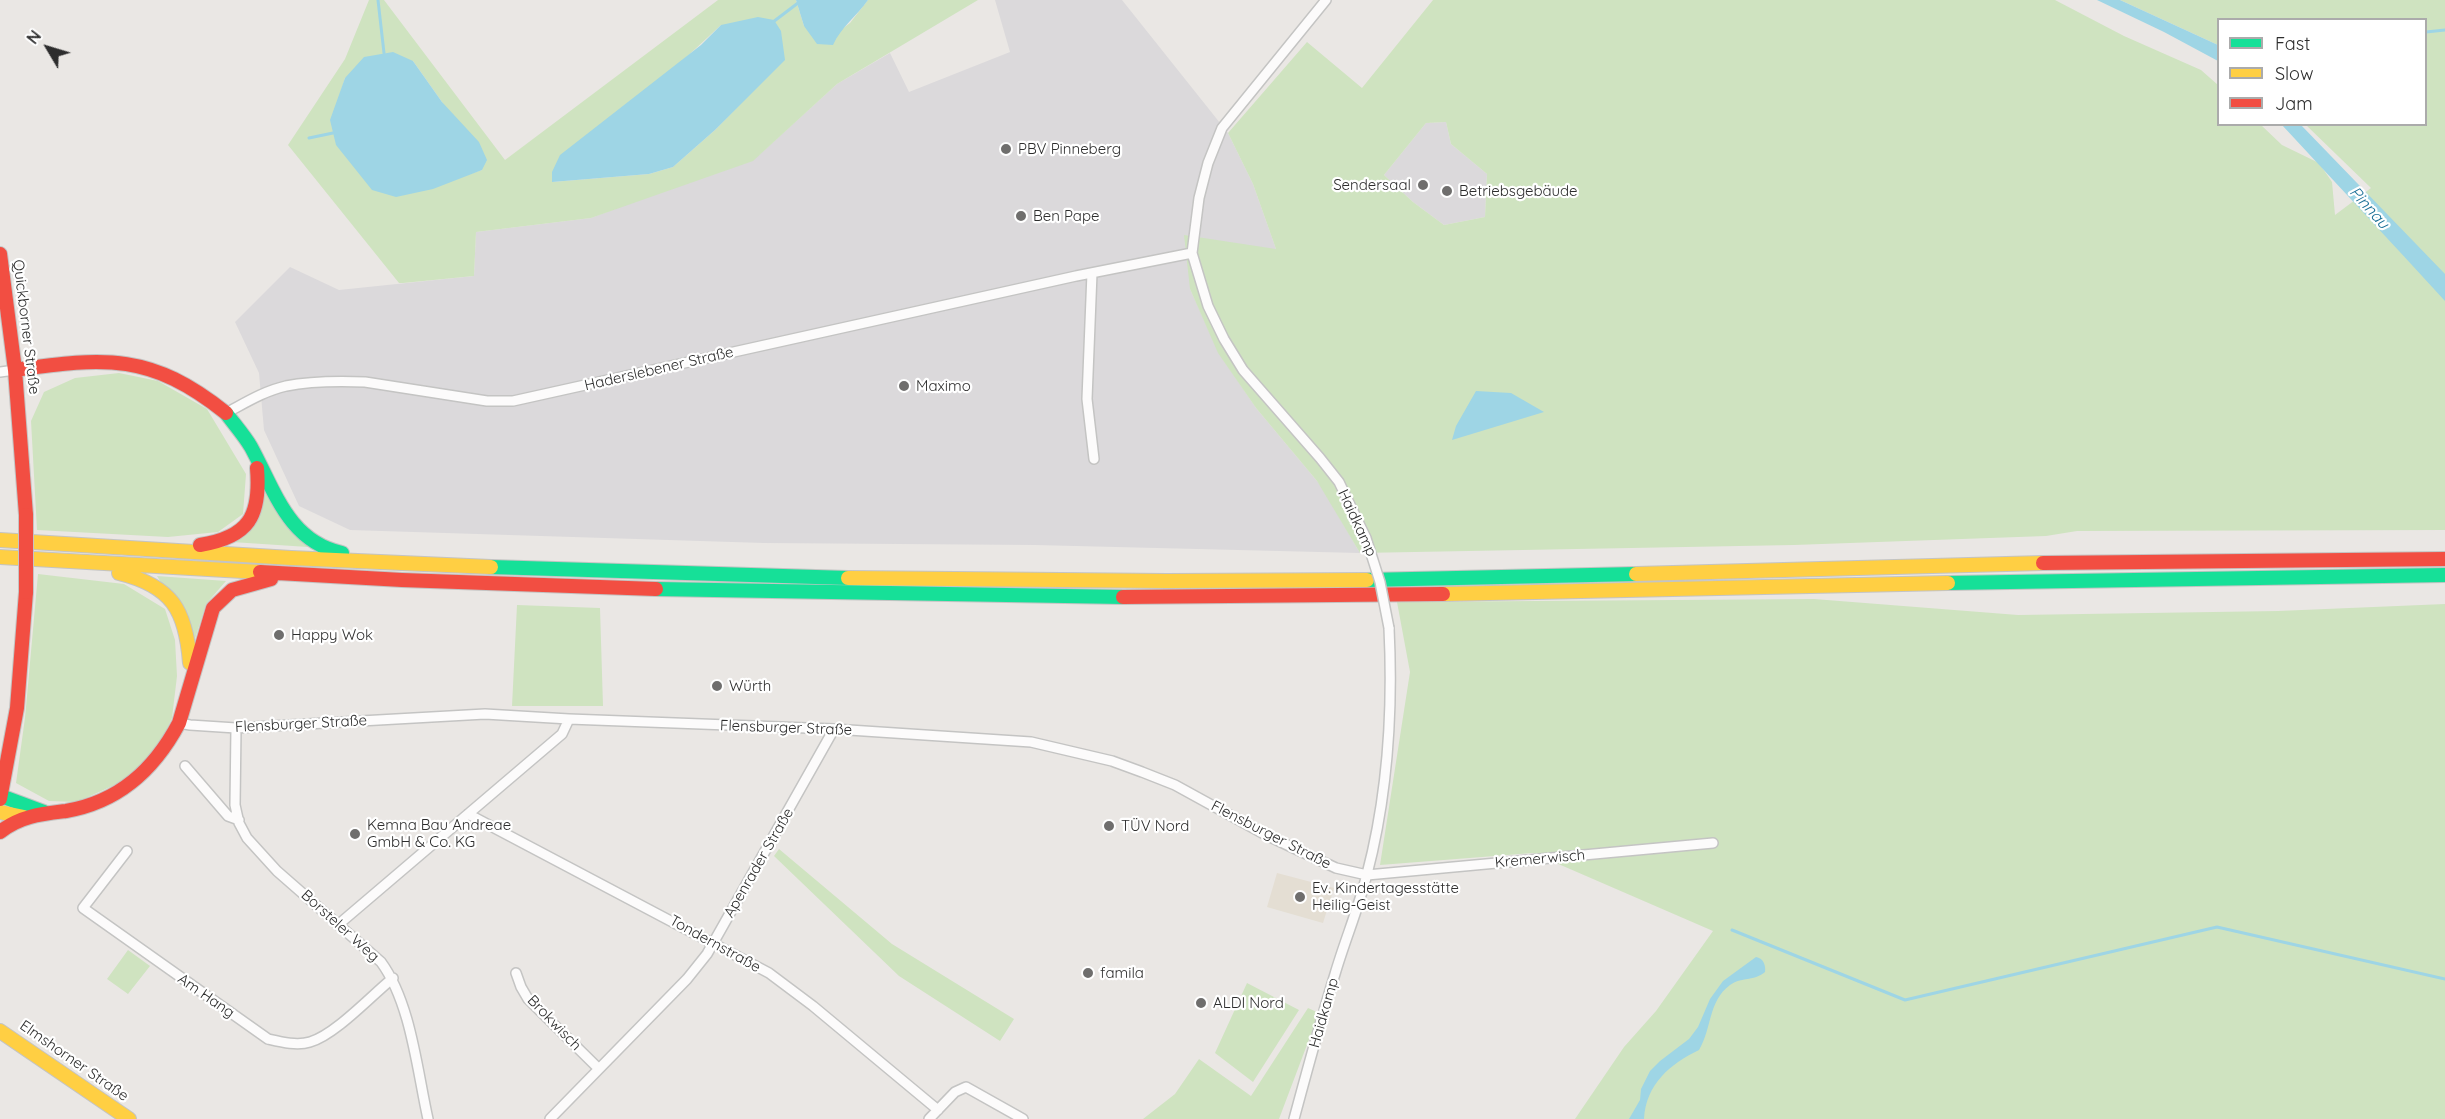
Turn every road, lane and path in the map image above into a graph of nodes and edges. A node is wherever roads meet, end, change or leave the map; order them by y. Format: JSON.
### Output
{"nodes":[{"id":1,"x":1326,"y":0,"type":"edge"},
{"id":2,"x":1192,"y":253,"type":"junction"},
{"id":3,"x":0,"y":254,"type":"edge"},
{"id":4,"x":1092,"y":273,"type":"junction"},
{"id":5,"x":15,"y":370,"type":"junction"},
{"id":6,"x":0,"y":372,"type":"edge"},
{"id":7,"x":226,"y":413,"type":"junction"},
{"id":8,"x":255,"y":457,"type":"junction"},
{"id":9,"x":1094,"y":459,"type":"dead end"},
{"id":10,"x":0,"y":540,"type":"edge"},
{"id":11,"x":141,"y":550,"type":"junction"},
{"id":12,"x":0,"y":557,"type":"edge"},
{"id":13,"x":2445,"y":559,"type":"edge"},
{"id":14,"x":68,"y":562,"type":"junction"},
{"id":15,"x":405,"y":565,"type":"junction"},
{"id":16,"x":287,"y":574,"type":"junction"},
{"id":17,"x":2445,"y":575,"type":"edge"},
{"id":18,"x":191,"y":677,"type":"junction"},
{"id":19,"x":569,"y":719,"type":"junction"},
{"id":20,"x":179,"y":723,"type":"junction"},
{"id":21,"x":236,"y":728,"type":"junction"},
{"id":22,"x":834,"y":729,"type":"junction"},
{"id":23,"x":184,"y":766,"type":"dead end"},
{"id":24,"x":1,"y":797,"type":"edge"},
{"id":25,"x":0,"y":812,"type":"edge"},
{"id":26,"x":44,"y":812,"type":"junction"},
{"id":27,"x":468,"y":814,"type":"junction"},
{"id":28,"x":24,"y":817,"type":"junction"},
{"id":29,"x":239,"y":820,"type":"junction"},
{"id":30,"x":0,"y":832,"type":"edge"},
{"id":31,"x":1713,"y":843,"type":"dead end"},
{"id":32,"x":127,"y":851,"type":"dead end"},
{"id":33,"x":1367,"y":874,"type":"junction"},
{"id":34,"x":339,"y":924,"type":"junction"},
{"id":35,"x":714,"y":943,"type":"junction"},
{"id":36,"x":516,"y":973,"type":"dead end"},
{"id":37,"x":393,"y":978,"type":"junction"},
{"id":38,"x":0,"y":1030,"type":"edge"},
{"id":39,"x":598,"y":1068,"type":"junction"},
{"id":40,"x":938,"y":1110,"type":"junction"},
{"id":41,"x":129,"y":1119,"type":"edge"},
{"id":42,"x":428,"y":1119,"type":"edge"},
{"id":43,"x":550,"y":1119,"type":"edge"},
{"id":44,"x":929,"y":1119,"type":"edge"},
{"id":45,"x":1023,"y":1119,"type":"edge"},
{"id":46,"x":1294,"y":1119,"type":"edge"}],
"edges":[{"from":1,"to":2,"type":"street","name":"Haidkamp"},
{"from":2,"to":4,"type":"street","name":"Haderslebener Straße"},
{"from":2,"to":33,"type":"street","name":"Haidkamp","bridge":true},
{"from":3,"to":5,"type":"main road","name":"Quickborner Straße"},
{"from":4,"to":7,"type":"street","name":"Haderslebener Straße"},
{"from":4,"to":9,"type":"street"},
{"from":5,"to":6,"type":"street"},
{"from":5,"to":7,"type":"main road"},
{"from":5,"to":24,"type":"main road","name":"Quickborner Straße","bridge":true},
{"from":7,"to":8,"type":"main road"},
{"from":8,"to":11,"type":"main road"},
{"from":8,"to":15,"type":"main road"},
{"from":10,"to":11,"type":"main road"},
{"from":11,"to":15,"type":"main road"},
{"from":12,"to":14,"type":"main road"},
{"from":13,"to":15,"type":"main road"},
{"from":14,"to":16,"type":"main road"},
{"from":14,"to":18,"type":"main road"},
{"from":16,"to":17,"type":"main road"},
{"from":16,"to":18,"type":"main road"},
{"from":18,"to":20,"type":"main road"},
{"from":19,"to":21,"type":"street","name":"Flensburger Straße"},
{"from":19,"to":22,"type":"street","name":"Flensburger Straße"},
{"from":19,"to":27,"type":"street"},
{"from":20,"to":21,"type":"street","name":"Flensburger Straße"},
{"from":20,"to":26,"type":"main road"},
{"from":21,"to":29,"type":"street","name":"Borsteler Weg"},
{"from":22,"to":33,"type":"street","name":"Flensburger Straße"},
{"from":22,"to":35,"type":"street","name":"Apenrader Straße"},
{"from":23,"to":29,"type":"street","name":"Borsteler Weg"},
{"from":24,"to":26,"type":"main road"},
{"from":25,"to":28,"type":"main road"},
{"from":26,"to":28,"type":"main road"},
{"from":27,"to":34,"type":"street"},
{"from":27,"to":35,"type":"street","name":"Tondernstraße"},
{"from":28,"to":30,"type":"main road"},
{"from":29,"to":34,"type":"street","name":"Borsteler Weg"},
{"from":31,"to":33,"type":"street","name":"Kremerwisch"},
{"from":32,"to":37,"type":"street","name":"Am Hang"},
{"from":33,"to":46,"type":"street","name":"Haidkamp"},
{"from":34,"to":37,"type":"street","name":"Borsteler Weg"},
{"from":35,"to":39,"type":"street","name":"Apenrader Straße"},
{"from":35,"to":40,"type":"street","name":"Tondernstraße"},
{"from":36,"to":39,"type":"street","name":"Brokwisch"},
{"from":37,"to":42,"type":"street","name":"Borsteler Weg"},
{"from":38,"to":41,"type":"main road","name":"Elmshorner Straße"},
{"from":39,"to":43,"type":"street","name":"Apenrader Straße"},
{"from":40,"to":44,"type":"street"},
{"from":40,"to":45,"type":"street"}]}
